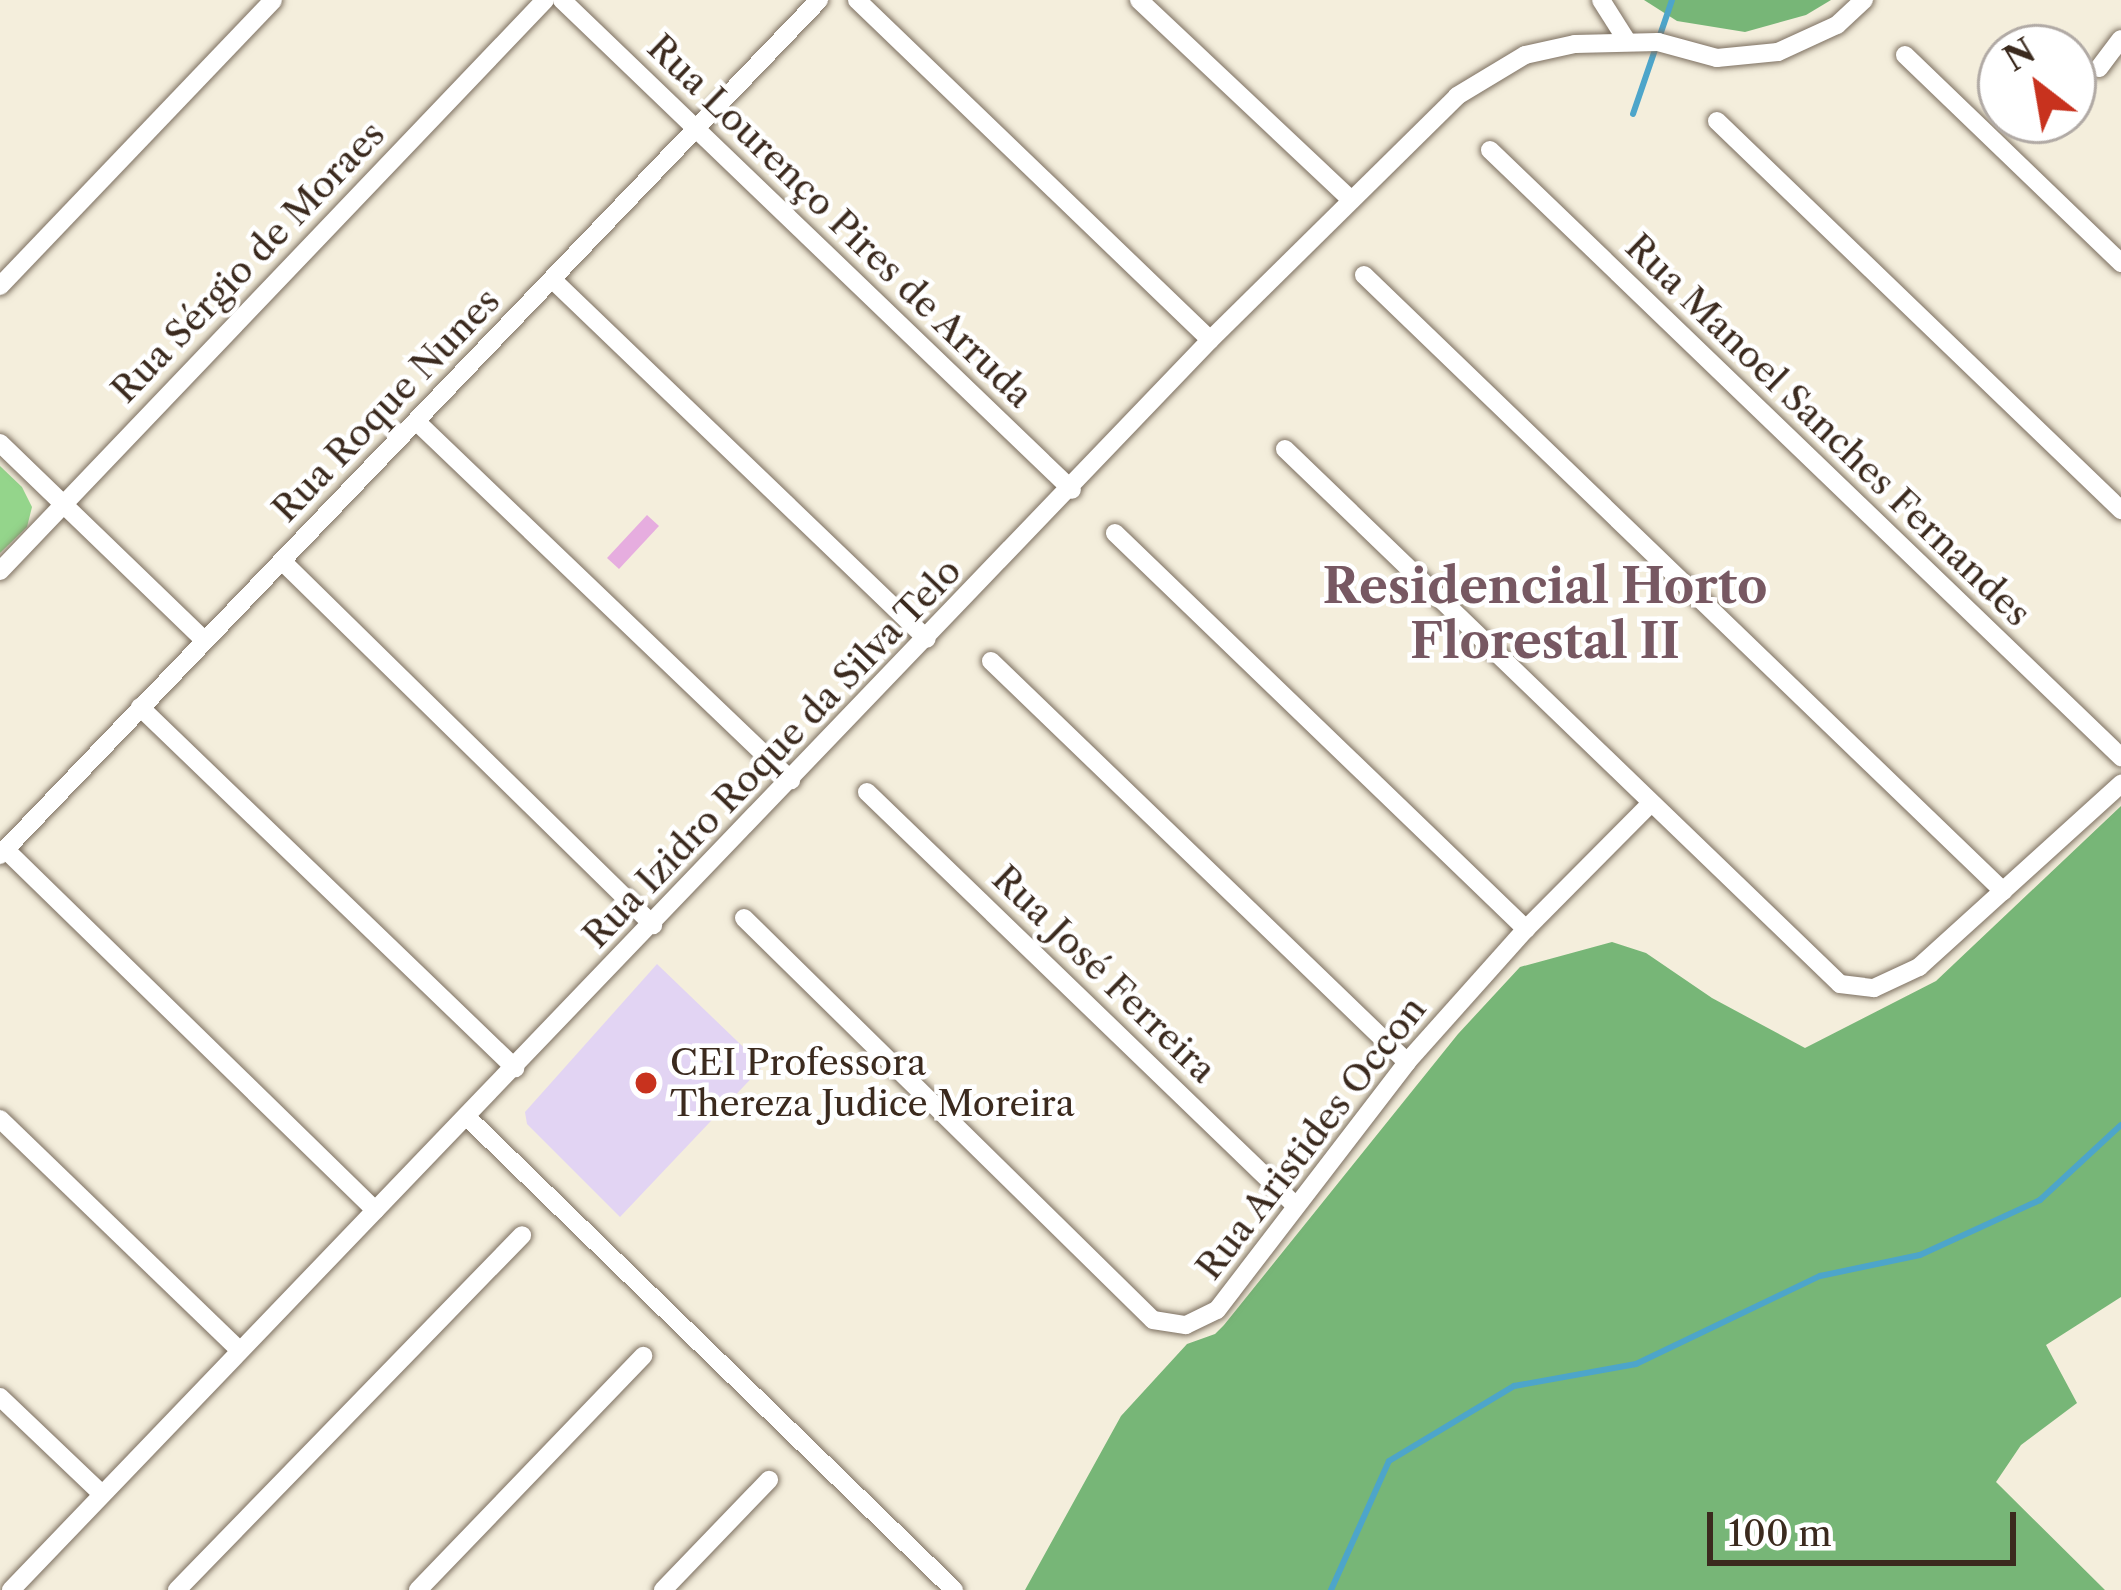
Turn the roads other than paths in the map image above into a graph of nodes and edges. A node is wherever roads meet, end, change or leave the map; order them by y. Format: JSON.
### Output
{"nodes":[{"id":1,"x":273,"y":0,"type":"edge"},
{"id":2,"x":545,"y":0,"type":"edge"},
{"id":3,"x":562,"y":0,"type":"edge"},
{"id":4,"x":819,"y":0,"type":"edge"},
{"id":5,"x":857,"y":0,"type":"edge"},
{"id":6,"x":1139,"y":0,"type":"edge"},
{"id":7,"x":1601,"y":0,"type":"edge"},
{"id":8,"x":1864,"y":0,"type":"edge"},
{"id":9,"x":2121,"y":39,"type":"edge"},
{"id":10,"x":1627,"y":41,"type":"junction"},
{"id":11,"x":1905,"y":55,"type":"dead end"},
{"id":12,"x":2098,"y":68,"type":"dead end"},
{"id":13,"x":1717,"y":122,"type":"dead end"},
{"id":14,"x":699,"y":127,"type":"junction"},
{"id":15,"x":1490,"y":150,"type":"dead end"},
{"id":16,"x":1349,"y":198,"type":"junction"},
{"id":17,"x":2121,"y":263,"type":"edge"},
{"id":18,"x":1364,"y":275,"type":"dead end"},
{"id":19,"x":553,"y":280,"type":"junction"},
{"id":20,"x":0,"y":286,"type":"edge"},
{"id":21,"x":1210,"y":340,"type":"junction"},
{"id":22,"x":417,"y":422,"type":"junction"},
{"id":23,"x":0,"y":443,"type":"edge"},
{"id":24,"x":1285,"y":448,"type":"dead end"},
{"id":25,"x":1072,"y":490,"type":"junction"},
{"id":26,"x":62,"y":505,"type":"junction"},
{"id":27,"x":2121,"y":510,"type":"edge"},
{"id":28,"x":1115,"y":533,"type":"dead end"},
{"id":29,"x":282,"y":560,"type":"junction"},
{"id":30,"x":0,"y":571,"type":"edge"},
{"id":31,"x":927,"y":639,"type":"junction"},
{"id":32,"x":205,"y":640,"type":"junction"},
{"id":33,"x":991,"y":661,"type":"dead end"},
{"id":34,"x":140,"y":707,"type":"junction"},
{"id":35,"x":2121,"y":757,"type":"edge"},
{"id":36,"x":791,"y":780,"type":"junction"},
{"id":37,"x":2121,"y":784,"type":"edge"},
{"id":38,"x":867,"y":792,"type":"dead end"},
{"id":39,"x":1651,"y":803,"type":"junction"},
{"id":40,"x":3,"y":852,"type":"edge"},
{"id":41,"x":2003,"y":891,"type":"junction"},
{"id":42,"x":744,"y":918,"type":"dead end"},
{"id":43,"x":653,"y":925,"type":"junction"},
{"id":44,"x":1526,"y":929,"type":"junction"},
{"id":45,"x":1407,"y":1062,"type":"junction"},
{"id":46,"x":515,"y":1068,"type":"junction"},
{"id":47,"x":467,"y":1117,"type":"junction"},
{"id":48,"x":0,"y":1119,"type":"edge"},
{"id":49,"x":1295,"y":1205,"type":"junction"},
{"id":50,"x":375,"y":1210,"type":"junction"},
{"id":51,"x":522,"y":1235,"type":"dead end"},
{"id":52,"x":239,"y":1350,"type":"junction"},
{"id":53,"x":643,"y":1356,"type":"dead end"},
{"id":54,"x":0,"y":1397,"type":"edge"},
{"id":55,"x":769,"y":1480,"type":"dead end"},
{"id":56,"x":102,"y":1494,"type":"junction"},
{"id":57,"x":11,"y":1590,"type":"edge"},
{"id":58,"x":177,"y":1590,"type":"edge"},
{"id":59,"x":418,"y":1590,"type":"edge"},
{"id":60,"x":663,"y":1590,"type":"edge"},
{"id":61,"x":954,"y":1590,"type":"edge"}],
"edges":[{"from":1,"to":20,"type":"street"},
{"from":2,"to":26,"type":"street","name":"Rua Sérgio de Moraes"},
{"from":3,"to":14,"type":"street","name":"Rua Lourenço Pires de Arruda"},
{"from":4,"to":14,"type":"street","name":"Rua Roque Nunes"},
{"from":5,"to":21,"type":"street"},
{"from":6,"to":16,"type":"street"},
{"from":7,"to":10,"type":"street"},
{"from":8,"to":10,"type":"street","name":"Rua Izidro Roque da Silva Telo"},
{"from":9,"to":12,"type":"street"},
{"from":10,"to":16,"type":"street","name":"Rua Izidro Roque da Silva Telo"},
{"from":11,"to":17,"type":"street"},
{"from":13,"to":27,"type":"street"},
{"from":14,"to":19,"type":"street","name":"Rua Roque Nunes"},
{"from":14,"to":25,"type":"street","name":"Rua Lourenço Pires de Arruda"},
{"from":15,"to":35,"type":"street","name":"Rua Manoel Sanches Fernandes"},
{"from":16,"to":21,"type":"street","name":"Rua Izidro Roque da Silva Telo"},
{"from":18,"to":41,"type":"street"},
{"from":19,"to":22,"type":"street","name":"Rua Roque Nunes"},
{"from":19,"to":31,"type":"street"},
{"from":21,"to":25,"type":"street","name":"Rua Izidro Roque da Silva Telo"},
{"from":22,"to":29,"type":"street","name":"Rua Roque Nunes"},
{"from":22,"to":36,"type":"street"},
{"from":23,"to":26,"type":"street"},
{"from":24,"to":39,"type":"street"},
{"from":25,"to":31,"type":"street","name":"Rua Izidro Roque da Silva Telo"},
{"from":26,"to":30,"type":"street","name":"Rua Sérgio de Moraes"},
{"from":26,"to":32,"type":"street"},
{"from":28,"to":44,"type":"street"},
{"from":29,"to":32,"type":"street","name":"Rua Roque Nunes"},
{"from":29,"to":43,"type":"street"},
{"from":31,"to":36,"type":"street","name":"Rua Izidro Roque da Silva Telo"},
{"from":32,"to":34,"type":"street","name":"Rua Roque Nunes"},
{"from":33,"to":45,"type":"street"},
{"from":34,"to":40,"type":"street","name":"Rua Roque Nunes"},
{"from":34,"to":46,"type":"street"},
{"from":36,"to":43,"type":"street","name":"Rua Izidro Roque da Silva Telo"},
{"from":37,"to":41,"type":"street"},
{"from":38,"to":49,"type":"street","name":"Rua José Ferreira"},
{"from":39,"to":41,"type":"street"},
{"from":39,"to":44,"type":"street","name":"Rua Aristides Occon"},
{"from":40,"to":50,"type":"street"},
{"from":42,"to":49,"type":"street","name":"Rua Aristides Occon"},
{"from":43,"to":46,"type":"street","name":"Rua Izidro Roque da Silva Telo"},
{"from":44,"to":45,"type":"street","name":"Rua Aristides Occon"},
{"from":45,"to":49,"type":"street","name":"Rua Aristides Occon"},
{"from":46,"to":47,"type":"street","name":"Rua Izidro Roque da Silva Telo"},
{"from":47,"to":50,"type":"street","name":"Rua Izidro Roque da Silva Telo"},
{"from":47,"to":61,"type":"street"},
{"from":48,"to":52,"type":"street"},
{"from":50,"to":52,"type":"street","name":"Rua Izidro Roque da Silva Telo"},
{"from":51,"to":58,"type":"street"},
{"from":52,"to":56,"type":"street","name":"Rua Izidro Roque da Silva Telo"},
{"from":53,"to":59,"type":"street"},
{"from":54,"to":56,"type":"street"},
{"from":55,"to":60,"type":"street"},
{"from":56,"to":57,"type":"street","name":"Rua Izidro Roque da Silva Telo"}]}
